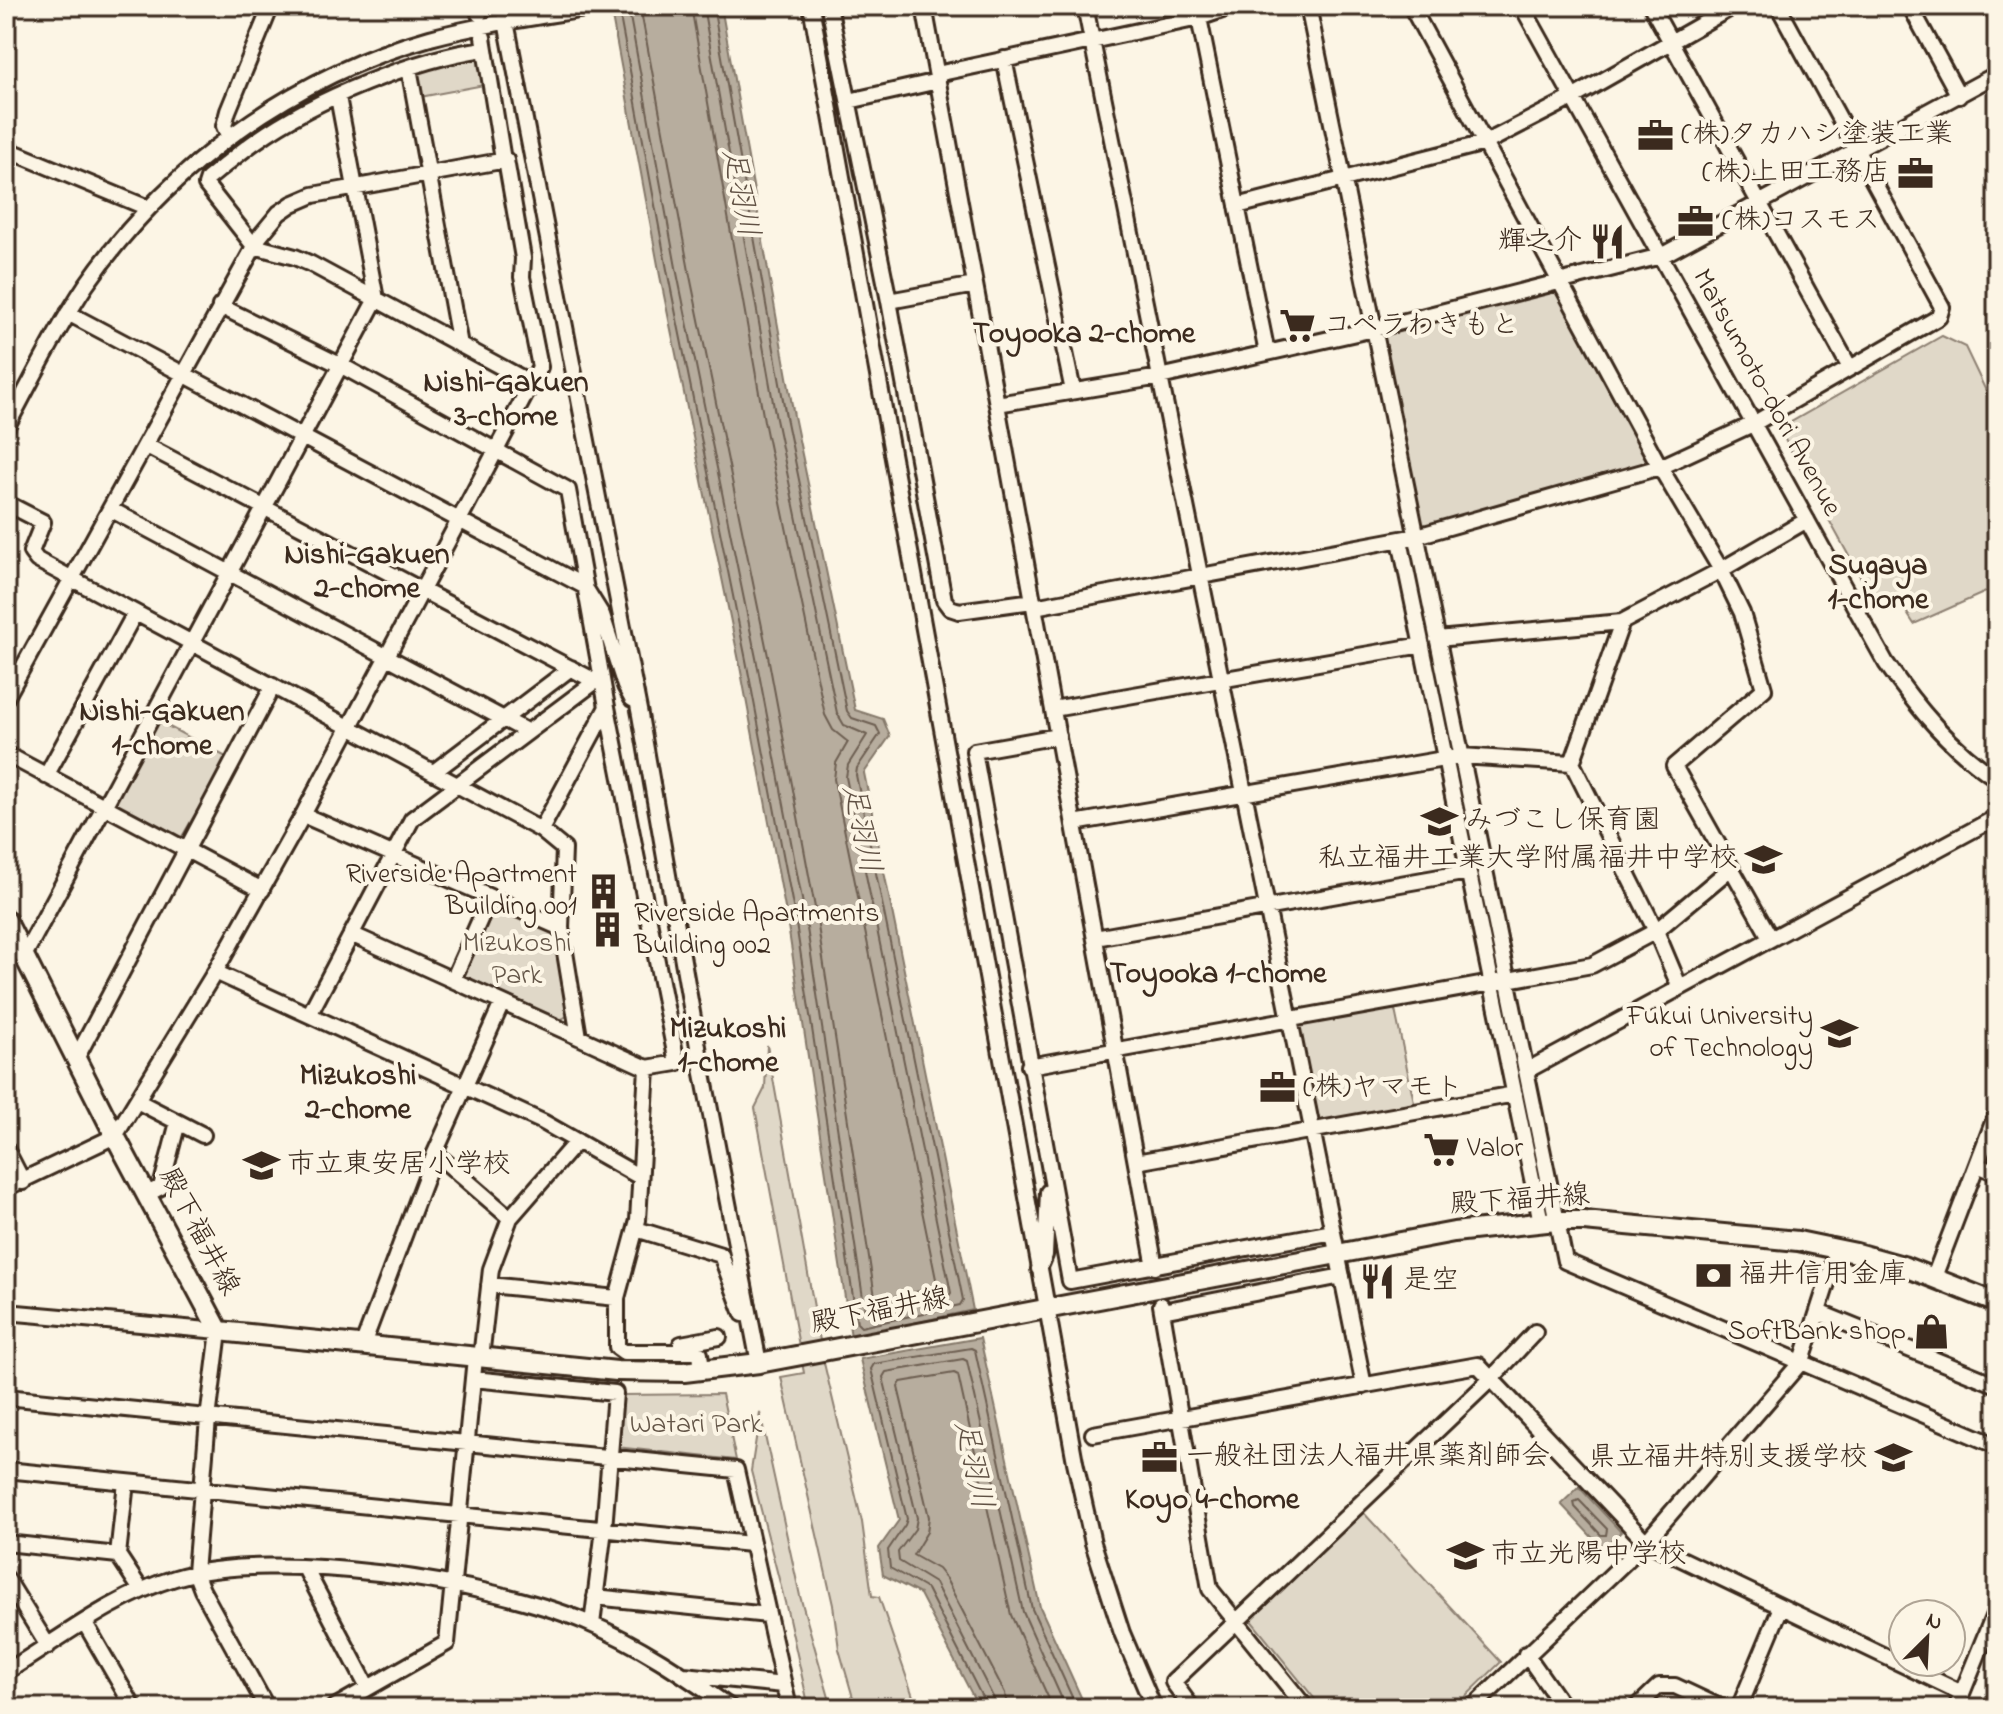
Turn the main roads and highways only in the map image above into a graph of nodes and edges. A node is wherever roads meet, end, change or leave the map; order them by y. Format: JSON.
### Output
{"nodes":[{"id":1,"x":6,"y":920,"type":"edge"},
{"id":2,"x":1997,"y":1303,"type":"edge"}],
"edges":[{"from":1,"to":2,"type":"main road","name":"殿下福井線"}]}
